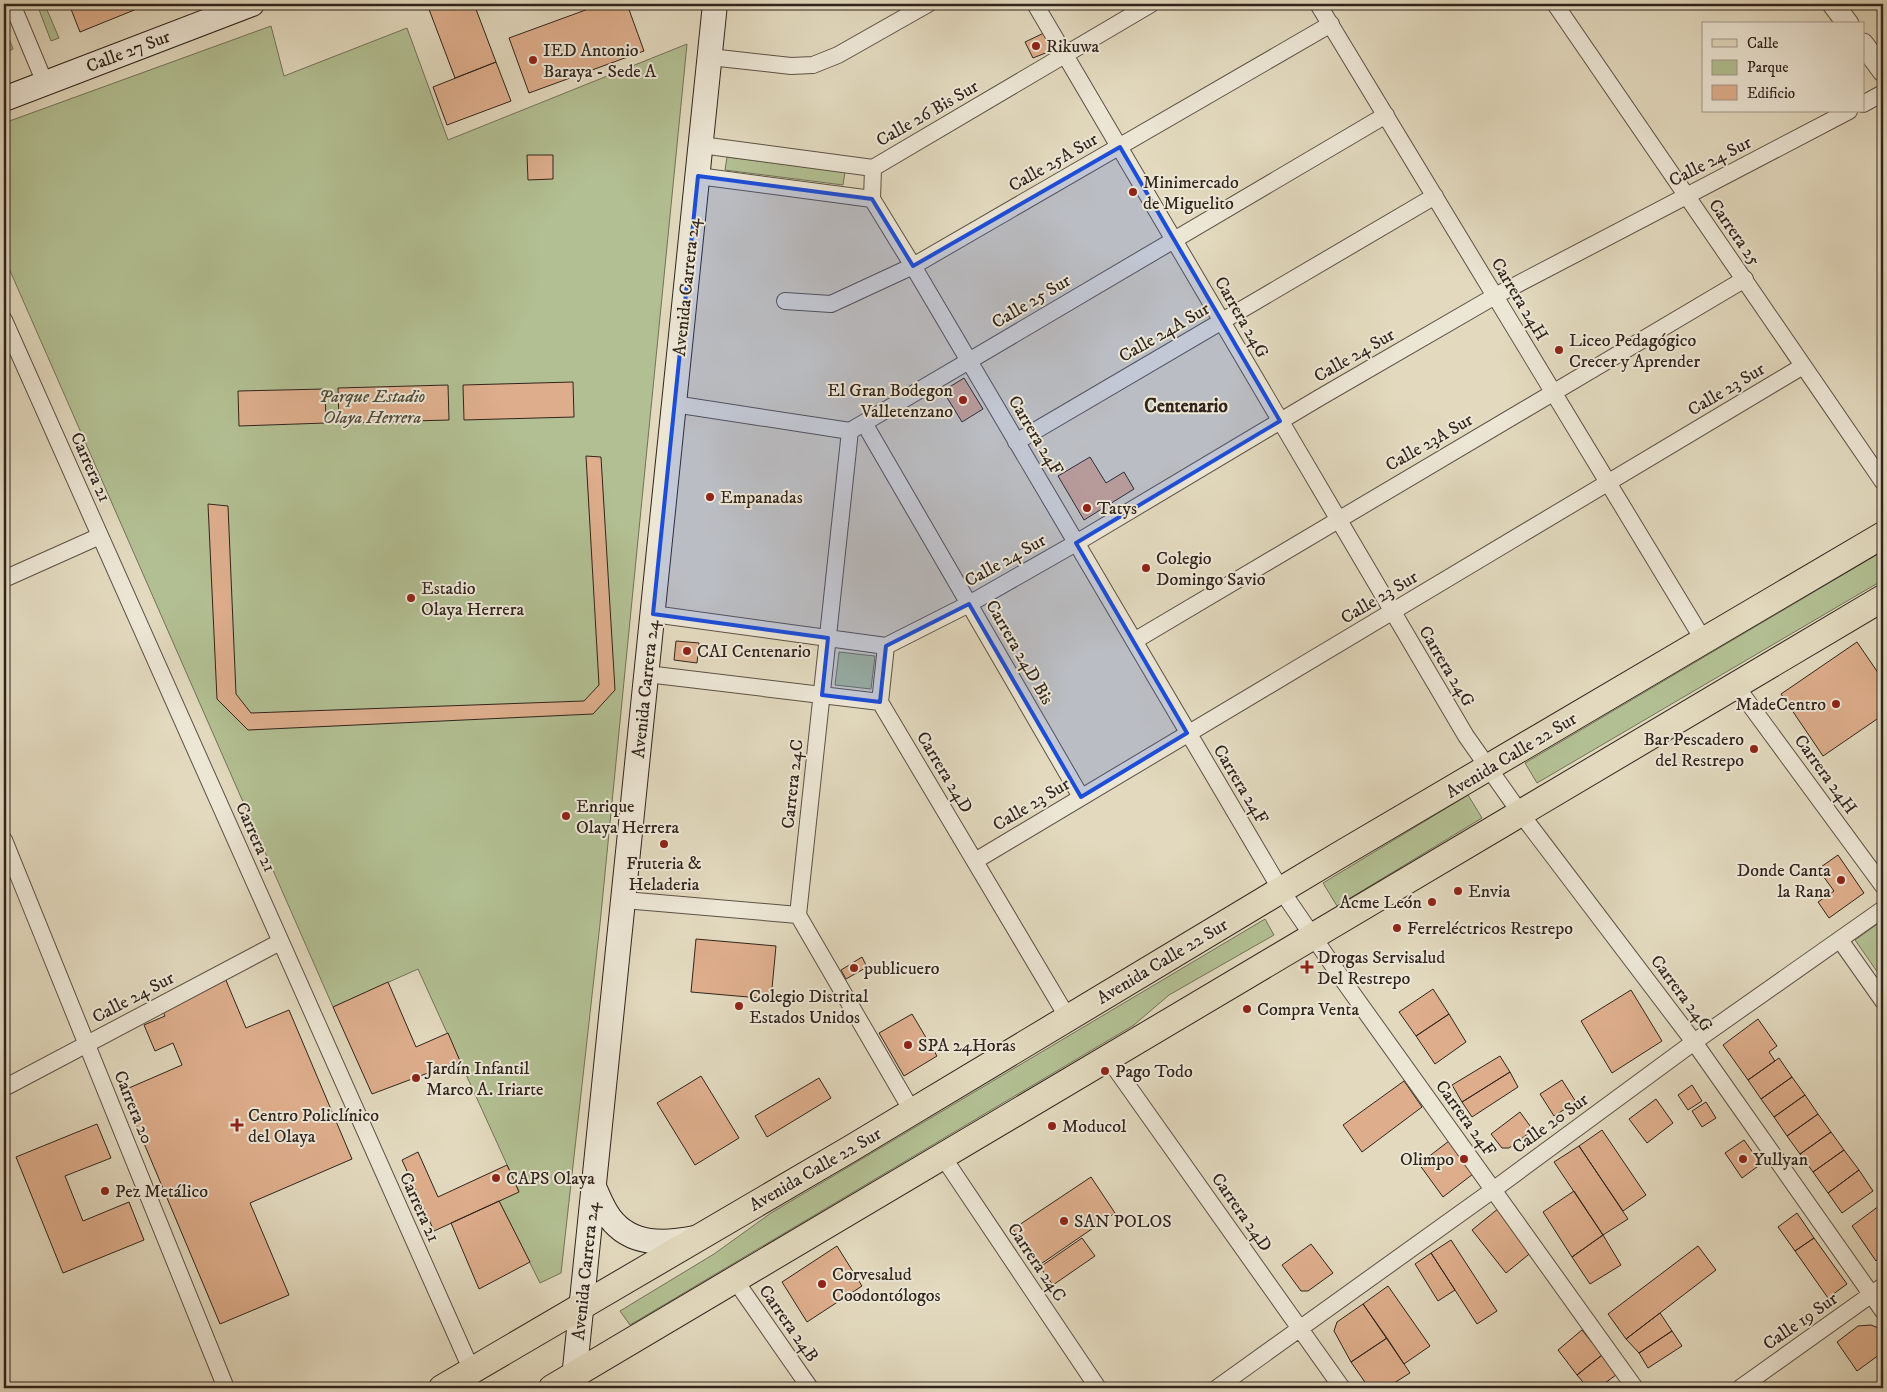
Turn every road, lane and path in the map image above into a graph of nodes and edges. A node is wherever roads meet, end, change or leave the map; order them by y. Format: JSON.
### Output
{"nodes":[{"id":1,"x":12,"y":4,"type":"edge"},
{"id":2,"x":252,"y":4,"type":"edge"},
{"id":3,"x":716,"y":4,"type":"edge"},
{"id":4,"x":928,"y":4,"type":"edge"},
{"id":5,"x":1035,"y":4,"type":"edge"},
{"id":6,"x":1151,"y":4,"type":"edge"},
{"id":7,"x":1318,"y":4,"type":"edge"},
{"id":8,"x":1556,"y":4,"type":"edge"},
{"id":9,"x":1833,"y":4,"type":"edge"},
{"id":10,"x":228,"y":8,"type":"edge"},
{"id":11,"x":1846,"y":22,"type":"edge"},
{"id":12,"x":1331,"y":24,"type":"junction"},
{"id":13,"x":1864,"y":45,"type":"edge"},
{"id":14,"x":1066,"y":54,"type":"junction"},
{"id":15,"x":710,"y":57,"type":"junction"},
{"id":16,"x":1883,"y":71,"type":"edge"},
{"id":17,"x":45,"y":83,"type":"junction"},
{"id":18,"x":1883,"y":93,"type":"edge"},
{"id":19,"x":4,"y":99,"type":"edge"},
{"id":20,"x":1864,"y":103,"type":"edge"},
{"id":21,"x":1847,"y":112,"type":"edge"},
{"id":22,"x":1386,"y":115,"type":"junction"},
{"id":23,"x":701,"y":145,"type":"junction"},
{"id":24,"x":1120,"y":147,"type":"junction"},
{"id":25,"x":873,"y":168,"type":"junction"},
{"id":26,"x":698,"y":176,"type":"junction"},
{"id":27,"x":1435,"y":196,"type":"junction"},
{"id":28,"x":1686,"y":196,"type":"junction"},
{"id":29,"x":872,"y":199,"type":"junction"},
{"id":30,"x":1174,"y":240,"type":"junction"},
{"id":31,"x":913,"y":266,"type":"junction"},
{"id":32,"x":1745,"y":279,"type":"junction"},
{"id":33,"x":1495,"y":296,"type":"junction"},
{"id":34,"x":785,"y":301,"type":"dead end"},
{"id":35,"x":4,"y":320,"type":"edge"},
{"id":36,"x":1222,"y":322,"type":"junction"},
{"id":37,"x":9,"y":345,"type":"edge"},
{"id":38,"x":969,"y":361,"type":"junction"},
{"id":39,"x":1803,"y":366,"type":"junction"},
{"id":40,"x":1553,"y":392,"type":"junction"},
{"id":41,"x":674,"y":404,"type":"junction"},
{"id":42,"x":1280,"y":421,"type":"junction"},
{"id":43,"x":857,"y":427,"type":"junction"},
{"id":44,"x":1016,"y":442,"type":"junction"},
{"id":45,"x":1883,"y":482,"type":"edge"},
{"id":46,"x":1608,"y":483,"type":"junction"},
{"id":47,"x":1337,"y":519,"type":"junction"},
{"id":48,"x":1883,"y":535,"type":"edge"},
{"id":49,"x":100,"y":536,"type":"junction"},
{"id":50,"x":1076,"y":543,"type":"junction"},
{"id":51,"x":4,"y":579,"type":"edge"},
{"id":52,"x":1883,"y":598,"type":"edge"},
{"id":53,"x":968,"y":604,"type":"junction"},
{"id":54,"x":1392,"y":612,"type":"junction"},
{"id":55,"x":653,"y":614,"type":"junction"},
{"id":56,"x":828,"y":638,"type":"junction"},
{"id":57,"x":1134,"y":640,"type":"junction"},
{"id":58,"x":1704,"y":641,"type":"junction"},
{"id":59,"x":886,"y":646,"type":"junction"},
{"id":60,"x":647,"y":674,"type":"junction"},
{"id":61,"x":1736,"y":686,"type":"junction"},
{"id":62,"x":822,"y":695,"type":"junction"},
{"id":63,"x":880,"y":702,"type":"junction"},
{"id":64,"x":1187,"y":733,"type":"junction"},
{"id":65,"x":1488,"y":769,"type":"junction"},
{"id":66,"x":1081,"y":797,"type":"junction"},
{"id":67,"x":1521,"y":814,"type":"junction"},
{"id":68,"x":4,"y":840,"type":"edge"},
{"id":69,"x":975,"y":861,"type":"junction"},
{"id":70,"x":1883,"y":886,"type":"edge"},
{"id":71,"x":1281,"y":890,"type":"junction"},
{"id":72,"x":624,"y":900,"type":"junction"},
{"id":73,"x":1883,"y":909,"type":"edge"},
{"id":74,"x":798,"y":915,"type":"junction"},
{"id":75,"x":1313,"y":937,"type":"junction"},
{"id":76,"x":1840,"y":940,"type":"junction"},
{"id":77,"x":280,"y":942,"type":"junction"},
{"id":78,"x":1883,"y":1001,"type":"edge"},
{"id":79,"x":1068,"y":1018,"type":"junction"},
{"id":80,"x":1694,"y":1042,"type":"junction"},
{"id":81,"x":87,"y":1044,"type":"junction"},
{"id":82,"x":1108,"y":1058,"type":"junction"},
{"id":83,"x":4,"y":1088,"type":"edge"},
{"id":84,"x":912,"y":1111,"type":"junction"},
{"id":85,"x":942,"y":1157,"type":"junction"},
{"id":86,"x":594,"y":1187,"type":"junction"},
{"id":87,"x":1493,"y":1190,"type":"junction"},
{"id":88,"x":697,"y":1238,"type":"junction"},
{"id":89,"x":735,"y":1280,"type":"junction"},
{"id":90,"x":1878,"y":1290,"type":"edge"},
{"id":91,"x":582,"y":1305,"type":"junction"},
{"id":92,"x":1883,"y":1311,"type":"edge"},
{"id":93,"x":1300,"y":1329,"type":"junction"},
{"id":94,"x":472,"y":1371,"type":"junction"},
{"id":95,"x":574,"y":1382,"type":"edge"},
{"id":96,"x":226,"y":1388,"type":"edge"},
{"id":97,"x":442,"y":1388,"type":"edge"},
{"id":98,"x":552,"y":1388,"type":"edge"},
{"id":99,"x":810,"y":1388,"type":"edge"},
{"id":100,"x":1098,"y":1388,"type":"edge"},
{"id":101,"x":1217,"y":1388,"type":"edge"},
{"id":102,"x":1342,"y":1388,"type":"edge"},
{"id":103,"x":1635,"y":1388,"type":"edge"},
{"id":104,"x":1740,"y":1388,"type":"edge"}],
"edges":[{"from":1,"to":17,"type":"street"},
{"from":2,"to":10,"type":"main road","name":"Calle 27 Sur"},
{"from":3,"to":15,"type":"main road","name":"Avenida Carrera 24"},
{"from":4,"to":15,"type":"street"},
{"from":5,"to":14,"type":"street","name":"Carrera 24G"},
{"from":6,"to":14,"type":"street","name":"Calle 26 Bis Sur"},
{"from":7,"to":12,"type":"street","name":"Carrera 24H"},
{"from":8,"to":28,"type":"street","name":"Carrera 25"},
{"from":9,"to":11,"type":"street"},
{"from":10,"to":17,"type":"main road","name":"Calle 27 Sur"},
{"from":12,"to":22,"type":"street","name":"Carrera 24H"},
{"from":12,"to":24,"type":"street","name":"Calle 25A Sur"},
{"from":13,"to":16,"type":"street"},
{"from":14,"to":24,"type":"street","name":"Carrera 24G"},
{"from":14,"to":25,"type":"street","name":"Calle 26 Bis Sur"},
{"from":15,"to":23,"type":"main road","name":"Avenida Carrera 24"},
{"from":17,"to":19,"type":"main road","name":"Calle 27 Sur"},
{"from":18,"to":20,"type":"street"},
{"from":21,"to":28,"type":"street","name":"Calle 24 Sur"},
{"from":22,"to":27,"type":"street","name":"Carrera 24H"},
{"from":22,"to":30,"type":"street","name":"Calle 25 Sur"},
{"from":23,"to":25,"type":"street","name":"Calle 26 Bis Sur"},
{"from":23,"to":26,"type":"main road","name":"Avenida Carrera 24"},
{"from":24,"to":30,"type":"street","name":"Carrera 24G"},
{"from":24,"to":31,"type":"street","name":"Calle 25A Sur"},
{"from":25,"to":29,"type":"street"},
{"from":26,"to":29,"type":"street"},
{"from":26,"to":41,"type":"main road","name":"Avenida Carrera 24"},
{"from":27,"to":33,"type":"street","name":"Carrera 24H"},
{"from":27,"to":36,"type":"street","name":"Calle 24A Sur"},
{"from":28,"to":32,"type":"street","name":"Carrera 25"},
{"from":28,"to":33,"type":"street","name":"Calle 24 Sur"},
{"from":29,"to":31,"type":"street","name":"Carrera 24F"},
{"from":30,"to":36,"type":"street","name":"Carrera 24G"},
{"from":30,"to":38,"type":"street","name":"Calle 25 Sur"},
{"from":31,"to":34,"type":"street","name":"Calle 25A Sur"},
{"from":31,"to":38,"type":"street","name":"Carrera 24F"},
{"from":32,"to":39,"type":"street","name":"Carrera 25"},
{"from":32,"to":40,"type":"street","name":"Calle 23A Sur"},
{"from":33,"to":40,"type":"street","name":"Carrera 24H"},
{"from":33,"to":42,"type":"street","name":"Calle 24 Sur"},
{"from":35,"to":37,"type":"street","name":"Carrera 21"},
{"from":36,"to":42,"type":"street","name":"Carrera 24G"},
{"from":36,"to":44,"type":"street","name":"Calle 24A Sur"},
{"from":37,"to":49,"type":"street","name":"Carrera 21"},
{"from":38,"to":43,"type":"street","name":"Calle 25 Sur"},
{"from":38,"to":44,"type":"street","name":"Carrera 24F"},
{"from":39,"to":45,"type":"street","name":"Carrera 25"},
{"from":39,"to":46,"type":"street","name":"Calle 23 Sur"},
{"from":40,"to":46,"type":"street","name":"Carrera 24H"},
{"from":40,"to":47,"type":"street","name":"Calle 23A Sur"},
{"from":41,"to":43,"type":"street"},
{"from":41,"to":55,"type":"main road","name":"Avenida Carrera 24"},
{"from":42,"to":47,"type":"street","name":"Carrera 24G"},
{"from":42,"to":50,"type":"street","name":"Calle 24 Sur"},
{"from":43,"to":53,"type":"street","name":"Carrera 24D Bis"},
{"from":43,"to":56,"type":"street","name":"Carrera 24C"},
{"from":44,"to":50,"type":"street","name":"Carrera 24F"},
{"from":46,"to":54,"type":"street","name":"Calle 23 Sur"},
{"from":46,"to":58,"type":"street","name":"Carrera 24H"},
{"from":47,"to":54,"type":"street","name":"Carrera 24G"},
{"from":47,"to":57,"type":"street","name":"Calle 23A Sur"},
{"from":48,"to":58,"type":"main road","name":"Avenida Calle 22 Sur"},
{"from":49,"to":51,"type":"street"},
{"from":49,"to":77,"type":"street","name":"Carrera 21"},
{"from":50,"to":53,"type":"street","name":"Calle 24 Sur"},
{"from":50,"to":57,"type":"street","name":"Carrera 24F"},
{"from":52,"to":61,"type":"main road"},
{"from":53,"to":59,"type":"street","name":"Calle 24 Sur"},
{"from":53,"to":66,"type":"street","name":"Carrera 24D Bis"},
{"from":54,"to":64,"type":"street","name":"Calle 23 Sur"},
{"from":54,"to":65,"type":"street","name":"Carrera 24G"},
{"from":55,"to":56,"type":"street"},
{"from":55,"to":60,"type":"main road","name":"Avenida Carrera 24"},
{"from":56,"to":59,"type":"street"},
{"from":56,"to":62,"type":"street","name":"Carrera 24C"},
{"from":57,"to":64,"type":"street","name":"Carrera 24F"},
{"from":58,"to":65,"type":"main road","name":"Avenida Calle 22 Sur"},
{"from":59,"to":63,"type":"street"},
{"from":60,"to":62,"type":"street"},
{"from":60,"to":72,"type":"main road","name":"Avenida Carrera 24"},
{"from":61,"to":67,"type":"main road"},
{"from":61,"to":70,"type":"street","name":"Carrera 24H"},
{"from":62,"to":63,"type":"street"},
{"from":62,"to":74,"type":"street","name":"Carrera 24C"},
{"from":63,"to":69,"type":"street","name":"Carrera 24D"},
{"from":64,"to":66,"type":"street","name":"Calle 23 Sur"},
{"from":64,"to":71,"type":"street","name":"Carrera 24F"},
{"from":65,"to":67,"type":"street","name":"Carrera 24G"},
{"from":65,"to":71,"type":"main road","name":"Avenida Calle 22 Sur"},
{"from":66,"to":69,"type":"street","name":"Calle 23 Sur"},
{"from":67,"to":75,"type":"main road"},
{"from":67,"to":80,"type":"street","name":"Carrera 24G"},
{"from":68,"to":81,"type":"street","name":"Carrera 20"},
{"from":69,"to":79,"type":"street","name":"Carrera 24D"},
{"from":71,"to":75,"type":"street","name":"Carrera 24F"},
{"from":71,"to":79,"type":"main road","name":"Avenida Calle 22 Sur"},
{"from":72,"to":74,"type":"street"},
{"from":72,"to":86,"type":"main road","name":"Avenida Carrera 24"},
{"from":73,"to":76,"type":"street","name":"Calle 20 Sur"},
{"from":74,"to":84,"type":"street"},
{"from":75,"to":82,"type":"main road"},
{"from":75,"to":87,"type":"street","name":"Carrera 24F"},
{"from":76,"to":78,"type":"street"},
{"from":76,"to":80,"type":"street","name":"Calle 20 Sur"},
{"from":77,"to":81,"type":"street","name":"Calle 24 Sur"},
{"from":77,"to":94,"type":"street","name":"Carrera 21"},
{"from":79,"to":84,"type":"main road","name":"Avenida Calle 22 Sur"},
{"from":80,"to":87,"type":"street","name":"Calle 20 Sur"},
{"from":80,"to":90,"type":"street","name":"Carrera 24G"},
{"from":81,"to":83,"type":"street","name":"Calle 24 Sur"},
{"from":81,"to":96,"type":"street","name":"Carrera 20"},
{"from":82,"to":85,"type":"main road"},
{"from":82,"to":93,"type":"street","name":"Carrera 24D"},
{"from":84,"to":88,"type":"main road","name":"Avenida Calle 22 Sur"},
{"from":85,"to":89,"type":"main road"},
{"from":85,"to":100,"type":"street","name":"Carrera 24C"},
{"from":86,"to":88,"type":"main road"},
{"from":86,"to":91,"type":"main road","name":"Avenida Carrera 24"},
{"from":87,"to":93,"type":"street","name":"Calle 20 Sur"},
{"from":87,"to":103,"type":"street","name":"Carrera 24F"},
{"from":88,"to":91,"type":"main road","name":"Avenida Calle 22 Sur"},
{"from":89,"to":95,"type":"main road"},
{"from":89,"to":99,"type":"street","name":"Carrera 24B"},
{"from":90,"to":92,"type":"street","name":"Carrera 24G"},
{"from":90,"to":104,"type":"street","name":"Calle 19 Sur"},
{"from":91,"to":94,"type":"main road","name":"Avenida Calle 22 Sur"},
{"from":91,"to":95,"type":"main road","name":"Avenida Carrera 24"},
{"from":93,"to":101,"type":"street","name":"Calle 20 Sur"},
{"from":93,"to":102,"type":"street","name":"Carrera 24D"},
{"from":94,"to":97,"type":"main road","name":"Avenida Calle 22 Sur"},
{"from":95,"to":98,"type":"main road"}]}
